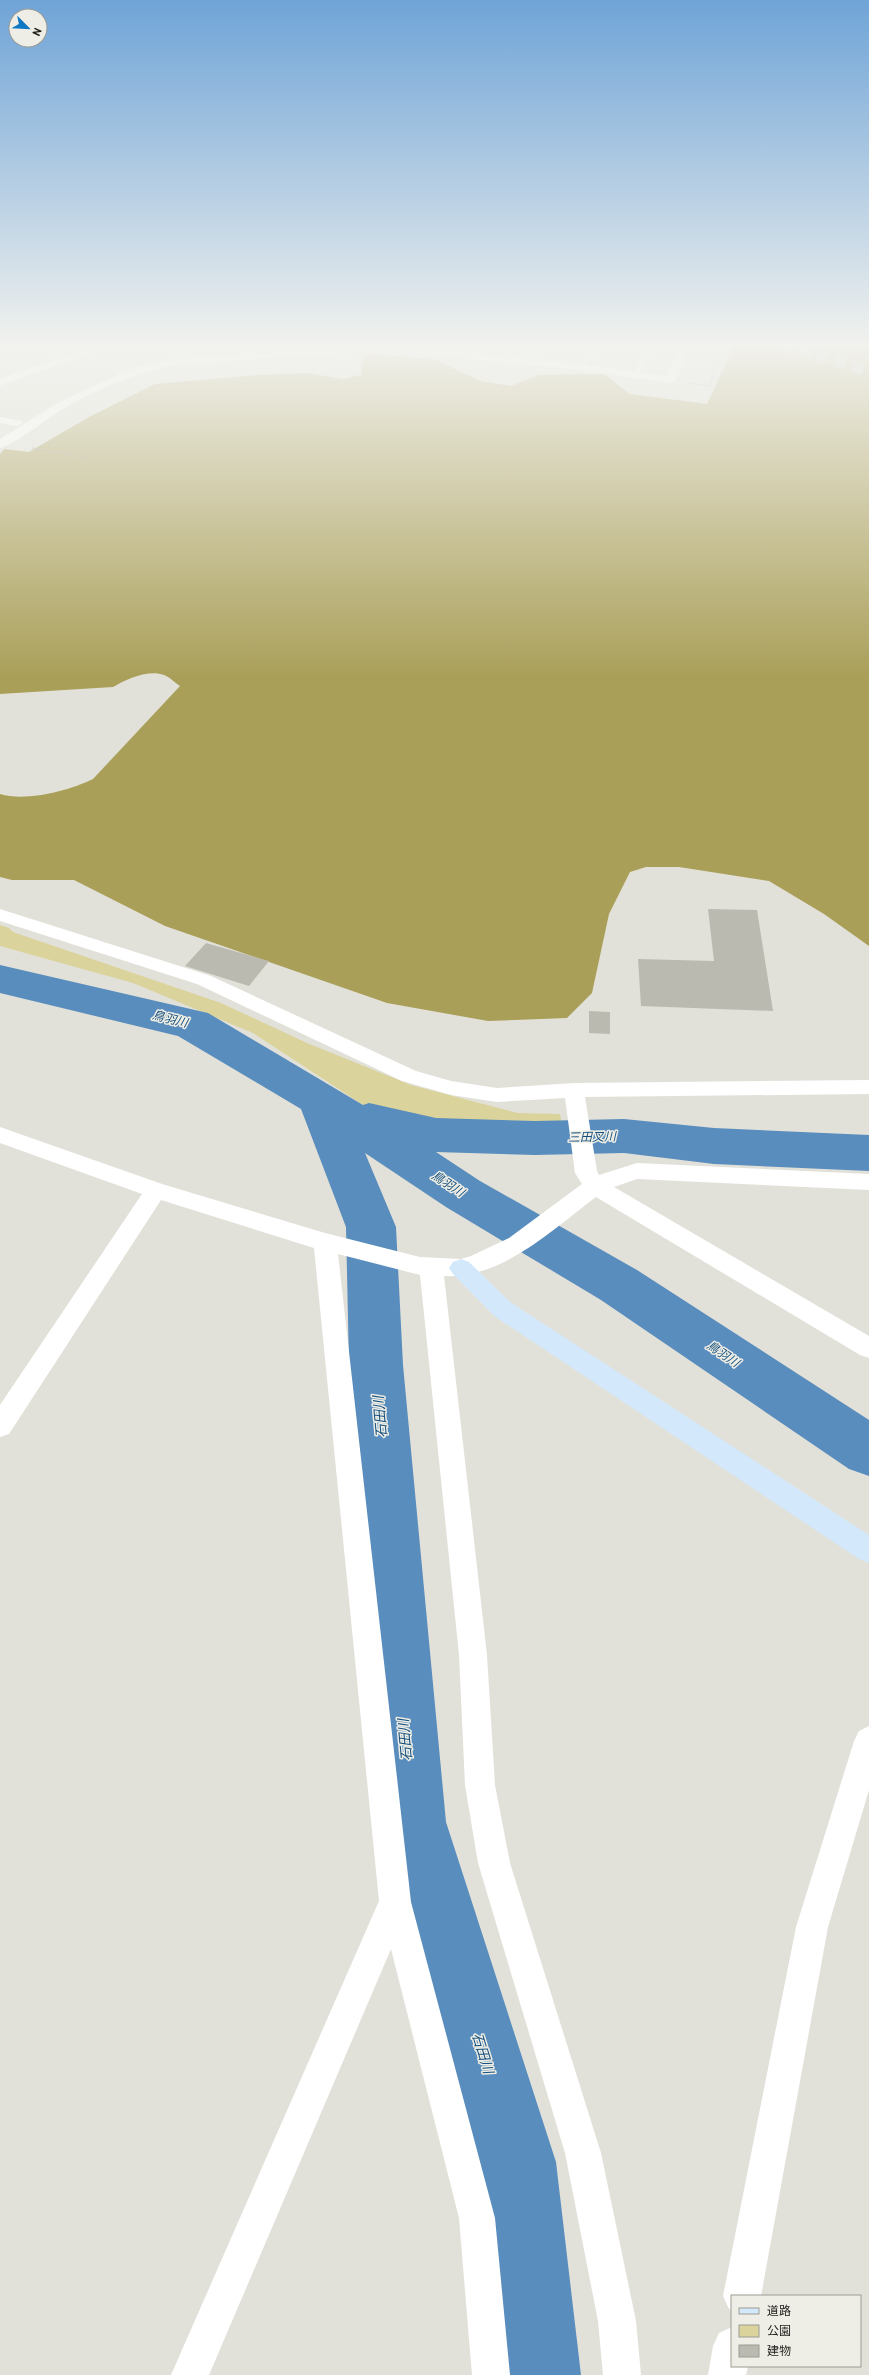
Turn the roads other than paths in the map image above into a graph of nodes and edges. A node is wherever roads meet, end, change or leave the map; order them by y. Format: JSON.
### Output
{"nodes":[{"id":1,"x":0,"y":914,"type":"edge"},
{"id":2,"x":869,"y":1088,"type":"edge"},
{"id":3,"x":575,"y":1096,"type":"junction"},
{"id":4,"x":0,"y":1135,"type":"edge"},
{"id":5,"x":590,"y":1179,"type":"junction"},
{"id":6,"x":869,"y":1182,"type":"edge"},
{"id":7,"x":156,"y":1190,"type":"junction"},
{"id":8,"x":332,"y":1244,"type":"junction"},
{"id":9,"x":469,"y":1265,"type":"junction"},
{"id":10,"x":425,"y":1266,"type":"junction"},
{"id":11,"x":869,"y":1348,"type":"edge"},
{"id":12,"x":0,"y":1426,"type":"edge"},
{"id":13,"x":869,"y":1550,"type":"edge"},
{"id":14,"x":869,"y":1741,"type":"edge"},
{"id":15,"x":395,"y":1902,"type":"junction"},
{"id":16,"x":742,"y":2295,"type":"edge"},
{"id":17,"x":731,"y":2352,"type":"edge"},
{"id":18,"x":190,"y":2375,"type":"edge"},
{"id":19,"x":491,"y":2375,"type":"edge"},
{"id":20,"x":622,"y":2375,"type":"edge"},
{"id":21,"x":727,"y":2375,"type":"edge"}],
"edges":[{"from":1,"to":3,"type":"street"},
{"from":2,"to":3,"type":"street"},
{"from":3,"to":5,"type":"street"},
{"from":4,"to":7,"type":"street"},
{"from":5,"to":6,"type":"street"},
{"from":5,"to":9,"type":"street"},
{"from":5,"to":11,"type":"street"},
{"from":7,"to":8,"type":"street"},
{"from":7,"to":12,"type":"street"},
{"from":8,"to":10,"type":"street"},
{"from":8,"to":15,"type":"street"},
{"from":9,"to":10,"type":"street"},
{"from":9,"to":13,"type":"street"},
{"from":10,"to":20,"type":"street"},
{"from":14,"to":16,"type":"street"},
{"from":15,"to":18,"type":"street"},
{"from":15,"to":19,"type":"street"},
{"from":17,"to":21,"type":"street"}]}
